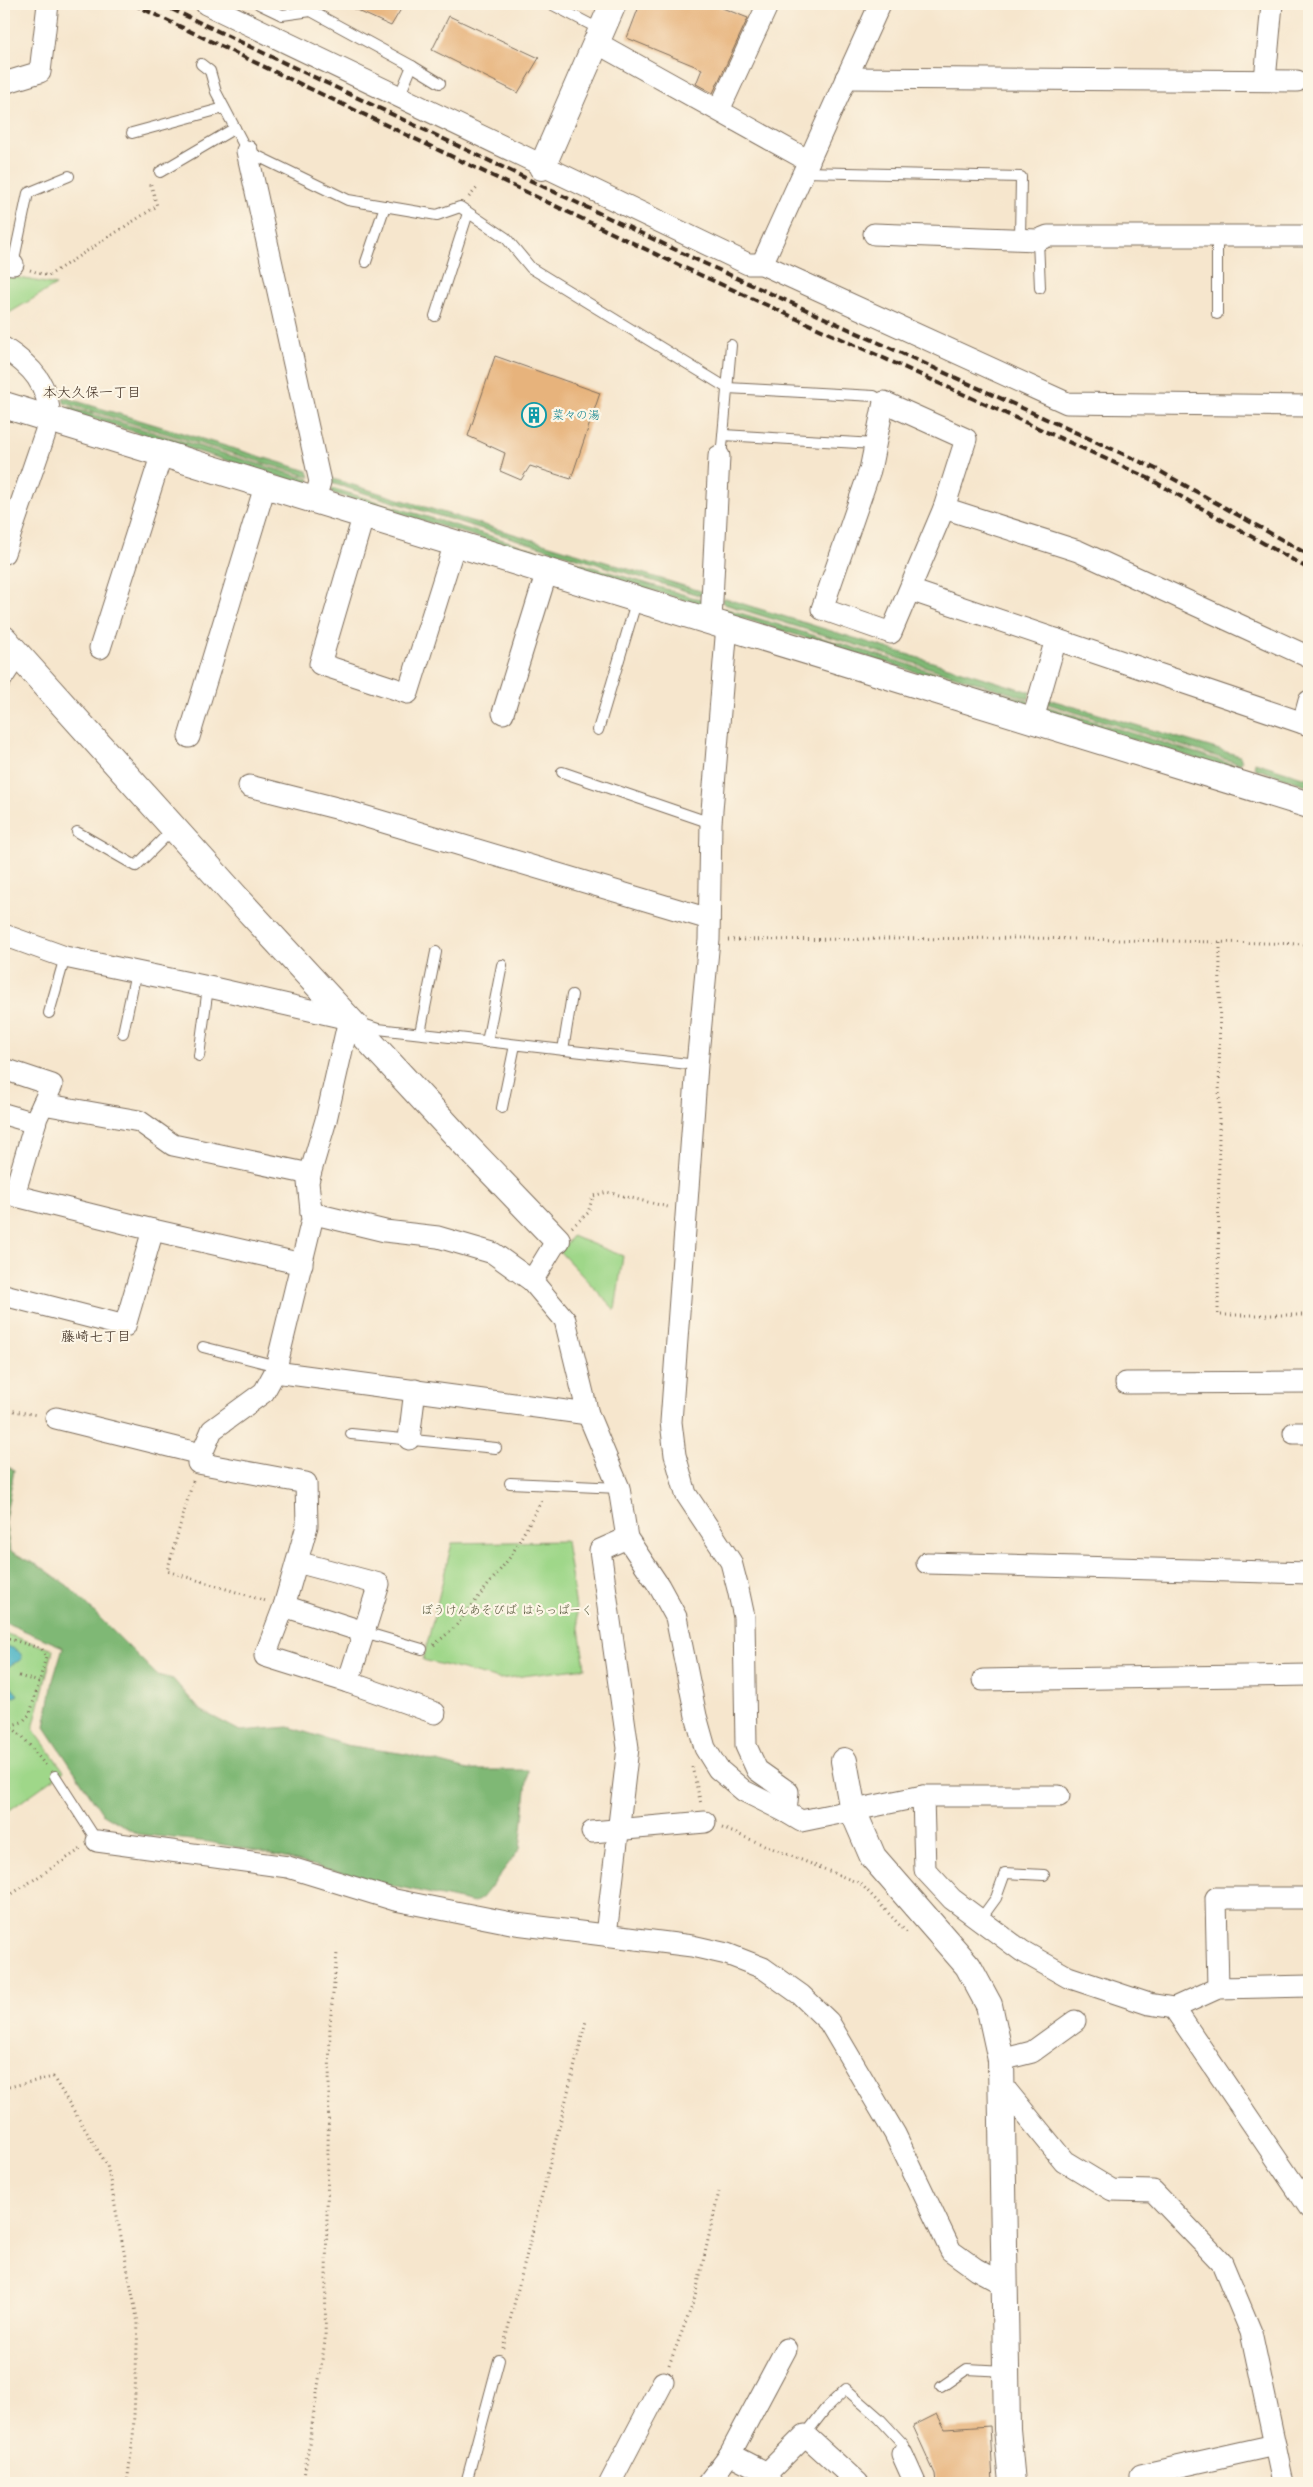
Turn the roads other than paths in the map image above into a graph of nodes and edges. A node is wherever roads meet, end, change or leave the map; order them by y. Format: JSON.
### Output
{"nodes":[{"id":1,"x":48,"y":4,"type":"edge"},
{"id":2,"x":206,"y":4,"type":"edge"},
{"id":3,"x":259,"y":4,"type":"edge"},
{"id":4,"x":550,"y":4,"type":"edge"},
{"id":5,"x":613,"y":4,"type":"edge"},
{"id":6,"x":768,"y":4,"type":"edge"},
{"id":7,"x":880,"y":4,"type":"edge"},
{"id":8,"x":1272,"y":4,"type":"edge"},
{"id":9,"x":600,"y":37,"type":"junction"},
{"id":10,"x":201,"y":64,"type":"dead end"},
{"id":11,"x":412,"y":66,"type":"junction"},
{"id":12,"x":846,"y":78,"type":"junction"},
{"id":13,"x":1265,"y":80,"type":"junction"},
{"id":14,"x":1298,"y":81,"type":"dead end"},
{"id":15,"x":440,"y":83,"type":"dead end"},
{"id":16,"x":4,"y":84,"type":"edge"},
{"id":17,"x":399,"y":97,"type":"junction"},
{"id":18,"x":224,"y":108,"type":"junction"},
{"id":19,"x":719,"y":110,"type":"junction"},
{"id":20,"x":235,"y":128,"type":"junction"},
{"id":21,"x":132,"y":133,"type":"dead end"},
{"id":22,"x":247,"y":151,"type":"junction"},
{"id":23,"x":807,"y":166,"type":"junction"},
{"id":24,"x":542,"y":167,"type":"junction"},
{"id":25,"x":160,"y":172,"type":"road end"},
{"id":26,"x":69,"y":176,"type":"dead end"},
{"id":27,"x":385,"y":206,"type":"junction"},
{"id":28,"x":468,"y":213,"type":"junction"},
{"id":29,"x":874,"y":234,"type":"dead end"},
{"id":30,"x":1309,"y":236,"type":"edge"},
{"id":31,"x":1217,"y":237,"type":"junction"},
{"id":32,"x":1029,"y":240,"type":"junction"},
{"id":33,"x":366,"y":262,"type":"dead end"},
{"id":34,"x":8,"y":263,"type":"edge"},
{"id":35,"x":762,"y":264,"type":"junction"},
{"id":36,"x":1040,"y":288,"type":"dead end"},
{"id":37,"x":1217,"y":314,"type":"dead end"},
{"id":38,"x":435,"y":316,"type":"dead end"},
{"id":39,"x":731,"y":344,"type":"dead end"},
{"id":40,"x":4,"y":348,"type":"edge"},
{"id":41,"x":727,"y":388,"type":"junction"},
{"id":42,"x":884,"y":402,"type":"junction"},
{"id":43,"x":4,"y":405,"type":"edge"},
{"id":44,"x":1309,"y":406,"type":"edge"},
{"id":45,"x":50,"y":419,"type":"junction"},
{"id":46,"x":875,"y":444,"type":"junction"},
{"id":47,"x":721,"y":446,"type":"junction"},
{"id":48,"x":162,"y":453,"type":"junction"},
{"id":49,"x":266,"y":484,"type":"junction"},
{"id":50,"x":315,"y":499,"type":"junction"},
{"id":51,"x":944,"y":508,"type":"junction"},
{"id":52,"x":364,"y":514,"type":"junction"},
{"id":53,"x":455,"y":543,"type":"junction"},
{"id":54,"x":4,"y":553,"type":"edge"},
{"id":55,"x":548,"y":572,"type":"junction"},
{"id":56,"x":910,"y":590,"type":"junction"},
{"id":57,"x":637,"y":598,"type":"junction"},
{"id":58,"x":719,"y":623,"type":"junction"},
{"id":59,"x":4,"y":639,"type":"edge"},
{"id":60,"x":1056,"y":639,"type":"junction"},
{"id":61,"x":100,"y":648,"type":"dead end"},
{"id":62,"x":1309,"y":657,"type":"edge"},
{"id":63,"x":22,"y":658,"type":"junction"},
{"id":64,"x":4,"y":685,"type":"edge"},
{"id":65,"x":1309,"y":701,"type":"edge"},
{"id":66,"x":503,"y":713,"type":"dead end"},
{"id":67,"x":1032,"y":719,"type":"junction"},
{"id":68,"x":1306,"y":724,"type":"edge"},
{"id":69,"x":598,"y":730,"type":"dead end"},
{"id":70,"x":189,"y":737,"type":"dead end"},
{"id":71,"x":562,"y":772,"type":"dead end"},
{"id":72,"x":249,"y":786,"type":"dead end"},
{"id":73,"x":1309,"y":805,"type":"edge"},
{"id":74,"x":711,"y":824,"type":"junction"},
{"id":75,"x":174,"y":828,"type":"junction"},
{"id":76,"x":77,"y":832,"type":"dead end"},
{"id":77,"x":709,"y":929,"type":"junction"},
{"id":78,"x":4,"y":935,"type":"edge"},
{"id":79,"x":436,"y":952,"type":"dead end"},
{"id":80,"x":65,"y":957,"type":"junction"},
{"id":81,"x":502,"y":965,"type":"dead end"},
{"id":82,"x":136,"y":972,"type":"junction"},
{"id":83,"x":208,"y":987,"type":"junction"},
{"id":84,"x":572,"y":996,"type":"dead end"},
{"id":85,"x":49,"y":1013,"type":"dead end"},
{"id":86,"x":349,"y":1019,"type":"junction"},
{"id":87,"x":123,"y":1033,"type":"dead end"},
{"id":88,"x":420,"y":1033,"type":"junction"},
{"id":89,"x":487,"y":1042,"type":"junction"},
{"id":90,"x":515,"y":1045,"type":"junction"},
{"id":91,"x":563,"y":1050,"type":"junction"},
{"id":92,"x":199,"y":1056,"type":"dead end"},
{"id":93,"x":697,"y":1065,"type":"junction"},
{"id":94,"x":4,"y":1069,"type":"edge"},
{"id":95,"x":43,"y":1104,"type":"junction"},
{"id":96,"x":502,"y":1108,"type":"dead end"},
{"id":97,"x":4,"y":1114,"type":"edge"},
{"id":98,"x":35,"y":1123,"type":"junction"},
{"id":99,"x":310,"y":1174,"type":"junction"},
{"id":100,"x":9,"y":1194,"type":"edge"},
{"id":101,"x":311,"y":1213,"type":"junction"},
{"id":102,"x":153,"y":1230,"type":"junction"},
{"id":103,"x":557,"y":1240,"type":"joint"},
{"id":104,"x":302,"y":1264,"type":"junction"},
{"id":105,"x":532,"y":1281,"type":"junction"},
{"id":106,"x":4,"y":1295,"type":"edge"},
{"id":107,"x":204,"y":1347,"type":"dead end"},
{"id":108,"x":276,"y":1369,"type":"junction"},
{"id":109,"x":1309,"y":1382,"type":"edge"},
{"id":110,"x":1126,"y":1383,"type":"dead end"},
{"id":111,"x":415,"y":1390,"type":"junction"},
{"id":112,"x":588,"y":1414,"type":"junction"},
{"id":113,"x":56,"y":1418,"type":"road end"},
{"id":114,"x":351,"y":1434,"type":"dead end"},
{"id":115,"x":409,"y":1439,"type":"junction"},
{"id":116,"x":496,"y":1448,"type":"dead end"},
{"id":117,"x":199,"y":1458,"type":"junction"},
{"id":118,"x":510,"y":1483,"type":"dead end"},
{"id":119,"x":619,"y":1488,"type":"junction"},
{"id":120,"x":627,"y":1538,"type":"junction"},
{"id":121,"x":297,"y":1562,"type":"junction"},
{"id":122,"x":927,"y":1563,"type":"dead end"},
{"id":123,"x":1309,"y":1573,"type":"edge"},
{"id":124,"x":284,"y":1606,"type":"junction"},
{"id":125,"x":364,"y":1632,"type":"junction"},
{"id":126,"x":422,"y":1649,"type":"road end"},
{"id":127,"x":1309,"y":1675,"type":"edge"},
{"id":128,"x":983,"y":1680,"type":"dead end"},
{"id":129,"x":348,"y":1682,"type":"junction"},
{"id":130,"x":435,"y":1713,"type":"dead end"},
{"id":131,"x":844,"y":1761,"type":"dead end"},
{"id":132,"x":55,"y":1776,"type":"road end"},
{"id":133,"x":923,"y":1796,"type":"junction"},
{"id":134,"x":1059,"y":1796,"type":"dead end"},
{"id":135,"x":853,"y":1811,"type":"junction"},
{"id":136,"x":786,"y":1812,"type":"junction"},
{"id":137,"x":705,"y":1822,"type":"dead end"},
{"id":138,"x":620,"y":1830,"type":"junction"},
{"id":139,"x":592,"y":1832,"type":"dead end"},
{"id":140,"x":97,"y":1841,"type":"joint"},
{"id":141,"x":1044,"y":1875,"type":"dead end"},
{"id":142,"x":1309,"y":1898,"type":"edge"},
{"id":143,"x":980,"y":1920,"type":"junction"},
{"id":144,"x":606,"y":1935,"type":"junction"},
{"id":145,"x":1309,"y":1986,"type":"edge"},
{"id":146,"x":1218,"y":1988,"type":"junction"},
{"id":147,"x":1174,"y":2008,"type":"junction"},
{"id":148,"x":1075,"y":2020,"type":"dead end"},
{"id":149,"x":1002,"y":2073,"type":"junction"},
{"id":150,"x":1309,"y":2207,"type":"edge"},
{"id":151,"x":1004,"y":2284,"type":"junction"},
{"id":152,"x":786,"y":2350,"type":"dead end"},
{"id":153,"x":500,"y":2360,"type":"road end"},
{"id":154,"x":1006,"y":2371,"type":"junction"},
{"id":155,"x":663,"y":2382,"type":"road end"},
{"id":156,"x":941,"y":2387,"type":"dead end"},
{"id":157,"x":805,"y":2435,"type":"junction"},
{"id":158,"x":1275,"y":2445,"type":"junction"},
{"id":159,"x":730,"y":2454,"type":"junction"},
{"id":160,"x":902,"y":2454,"type":"joint"},
{"id":161,"x":769,"y":2478,"type":"edge"},
{"id":162,"x":466,"y":2483,"type":"edge"},
{"id":163,"x":610,"y":2483,"type":"edge"},
{"id":164,"x":708,"y":2483,"type":"edge"},
{"id":165,"x":858,"y":2483,"type":"edge"},
{"id":166,"x":915,"y":2483,"type":"edge"},
{"id":167,"x":1012,"y":2483,"type":"edge"},
{"id":168,"x":1141,"y":2483,"type":"edge"},
{"id":169,"x":1283,"y":2483,"type":"edge"}],
"edges":[{"from":1,"to":16,"type":"street"},
{"from":2,"to":17,"type":"street"},
{"from":3,"to":11,"type":"lane"},
{"from":4,"to":9,"type":"lane"},
{"from":5,"to":9,"type":"street"},
{"from":6,"to":19,"type":"street"},
{"from":7,"to":12,"type":"street"},
{"from":8,"to":13,"type":"street"},
{"from":9,"to":19,"type":"street"},
{"from":9,"to":24,"type":"street"},
{"from":10,"to":18,"type":"lane"},
{"from":11,"to":15,"type":"lane"},
{"from":11,"to":17,"type":"lane"},
{"from":12,"to":13,"type":"street"},
{"from":12,"to":23,"type":"street"},
{"from":13,"to":14,"type":"street"},
{"from":17,"to":24,"type":"street"},
{"from":18,"to":20,"type":"lane"},
{"from":18,"to":21,"type":"lane"},
{"from":19,"to":23,"type":"street"},
{"from":20,"to":22,"type":"lane"},
{"from":20,"to":25,"type":"lane"},
{"from":22,"to":27,"type":"lane"},
{"from":22,"to":50,"type":"street"},
{"from":23,"to":32,"type":"lane"},
{"from":23,"to":35,"type":"street"},
{"from":24,"to":35,"type":"street"},
{"from":26,"to":34,"type":"lane"},
{"from":27,"to":28,"type":"lane"},
{"from":27,"to":33,"type":"lane"},
{"from":28,"to":38,"type":"lane"},
{"from":28,"to":41,"type":"lane"},
{"from":29,"to":32,"type":"street"},
{"from":30,"to":31,"type":"street"},
{"from":31,"to":32,"type":"street"},
{"from":31,"to":37,"type":"lane"},
{"from":32,"to":36,"type":"lane"},
{"from":35,"to":44,"type":"street"},
{"from":39,"to":41,"type":"lane"},
{"from":40,"to":45,"type":"street"},
{"from":41,"to":42,"type":"lane"},
{"from":41,"to":47,"type":"lane"},
{"from":42,"to":46,"type":"street"},
{"from":42,"to":51,"type":"street"},
{"from":43,"to":45,"type":"street"},
{"from":45,"to":48,"type":"street"},
{"from":45,"to":54,"type":"street"},
{"from":46,"to":47,"type":"lane"},
{"from":46,"to":56,"type":"street"},
{"from":47,"to":58,"type":"street"},
{"from":48,"to":49,"type":"street"},
{"from":48,"to":61,"type":"street"},
{"from":49,"to":50,"type":"street"},
{"from":49,"to":70,"type":"street"},
{"from":50,"to":52,"type":"street"},
{"from":51,"to":56,"type":"street"},
{"from":51,"to":62,"type":"street"},
{"from":52,"to":53,"type":"street"},
{"from":52,"to":53,"type":"street"},
{"from":53,"to":55,"type":"street"},
{"from":55,"to":57,"type":"street"},
{"from":55,"to":66,"type":"street"},
{"from":56,"to":60,"type":"street"},
{"from":57,"to":58,"type":"street"},
{"from":57,"to":69,"type":"lane"},
{"from":58,"to":67,"type":"street"},
{"from":58,"to":74,"type":"street"},
{"from":59,"to":63,"type":"street"},
{"from":60,"to":67,"type":"street"},
{"from":60,"to":68,"type":"street"},
{"from":63,"to":64,"type":"lane"},
{"from":63,"to":75,"type":"street"},
{"from":65,"to":68,"type":"street"},
{"from":67,"to":73,"type":"street"},
{"from":71,"to":74,"type":"lane"},
{"from":72,"to":77,"type":"street"},
{"from":74,"to":77,"type":"street"},
{"from":75,"to":76,"type":"lane"},
{"from":75,"to":86,"type":"street"},
{"from":77,"to":93,"type":"street"},
{"from":78,"to":80,"type":"street"},
{"from":79,"to":88,"type":"lane"},
{"from":80,"to":82,"type":"street"},
{"from":80,"to":85,"type":"lane"},
{"from":81,"to":89,"type":"lane"},
{"from":82,"to":83,"type":"street"},
{"from":82,"to":87,"type":"lane"},
{"from":83,"to":86,"type":"street"},
{"from":83,"to":92,"type":"lane"},
{"from":84,"to":91,"type":"lane"},
{"from":86,"to":88,"type":"lane"},
{"from":86,"to":99,"type":"street"},
{"from":86,"to":103,"type":"street"},
{"from":88,"to":89,"type":"lane"},
{"from":89,"to":90,"type":"lane"},
{"from":90,"to":91,"type":"lane"},
{"from":90,"to":96,"type":"lane"},
{"from":91,"to":93,"type":"lane"},
{"from":93,"to":136,"type":"street"},
{"from":94,"to":95,"type":"street"},
{"from":95,"to":98,"type":"street"},
{"from":95,"to":99,"type":"street"},
{"from":97,"to":98,"type":"street"},
{"from":98,"to":100,"type":"street"},
{"from":99,"to":101,"type":"street"},
{"from":100,"to":102,"type":"street"},
{"from":101,"to":104,"type":"street"},
{"from":101,"to":105,"type":"street"},
{"from":102,"to":104,"type":"street"},
{"from":102,"to":106,"type":"street"},
{"from":103,"to":105,"type":"street"},
{"from":104,"to":108,"type":"street"},
{"from":105,"to":112,"type":"street"},
{"from":107,"to":108,"type":"lane"},
{"from":108,"to":111,"type":"street"},
{"from":108,"to":117,"type":"street"},
{"from":109,"to":110,"type":"street"},
{"from":111,"to":112,"type":"street"},
{"from":111,"to":115,"type":"street"},
{"from":112,"to":119,"type":"street"},
{"from":113,"to":117,"type":"street"},
{"from":114,"to":115,"type":"lane"},
{"from":115,"to":116,"type":"lane"},
{"from":117,"to":121,"type":"street"},
{"from":118,"to":119,"type":"lane"},
{"from":119,"to":120,"type":"street"},
{"from":120,"to":136,"type":"street"},
{"from":120,"to":138,"type":"street"},
{"from":121,"to":124,"type":"street"},
{"from":121,"to":125,"type":"street"},
{"from":122,"to":123,"type":"street"},
{"from":124,"to":125,"type":"street"},
{"from":124,"to":129,"type":"street"},
{"from":125,"to":126,"type":"lane"},
{"from":125,"to":129,"type":"street"},
{"from":127,"to":128,"type":"street"},
{"from":129,"to":130,"type":"street"},
{"from":131,"to":135,"type":"street"},
{"from":132,"to":140,"type":"lane"},
{"from":133,"to":134,"type":"street"},
{"from":133,"to":135,"type":"street"},
{"from":133,"to":143,"type":"street"},
{"from":135,"to":136,"type":"street"},
{"from":135,"to":149,"type":"street"},
{"from":137,"to":138,"type":"street"},
{"from":138,"to":139,"type":"street"},
{"from":138,"to":144,"type":"street"},
{"from":140,"to":144,"type":"street"},
{"from":141,"to":143,"type":"lane"},
{"from":142,"to":146,"type":"street"},
{"from":143,"to":147,"type":"street"},
{"from":144,"to":151,"type":"street"},
{"from":145,"to":146,"type":"street"},
{"from":146,"to":147,"type":"street"},
{"from":147,"to":150,"type":"street"},
{"from":148,"to":149,"type":"street"},
{"from":149,"to":151,"type":"street"},
{"from":149,"to":158,"type":"street"},
{"from":151,"to":154,"type":"street"},
{"from":152,"to":159,"type":"street"},
{"from":153,"to":162,"type":"lane"},
{"from":154,"to":156,"type":"lane"},
{"from":154,"to":167,"type":"street"},
{"from":155,"to":163,"type":"street"},
{"from":157,"to":160,"type":"lane"},
{"from":157,"to":161,"type":"street"},
{"from":157,"to":165,"type":"street"},
{"from":158,"to":168,"type":"street"},
{"from":158,"to":169,"type":"street"},
{"from":159,"to":161,"type":"street"},
{"from":159,"to":164,"type":"street"},
{"from":160,"to":166,"type":"street"}]}
